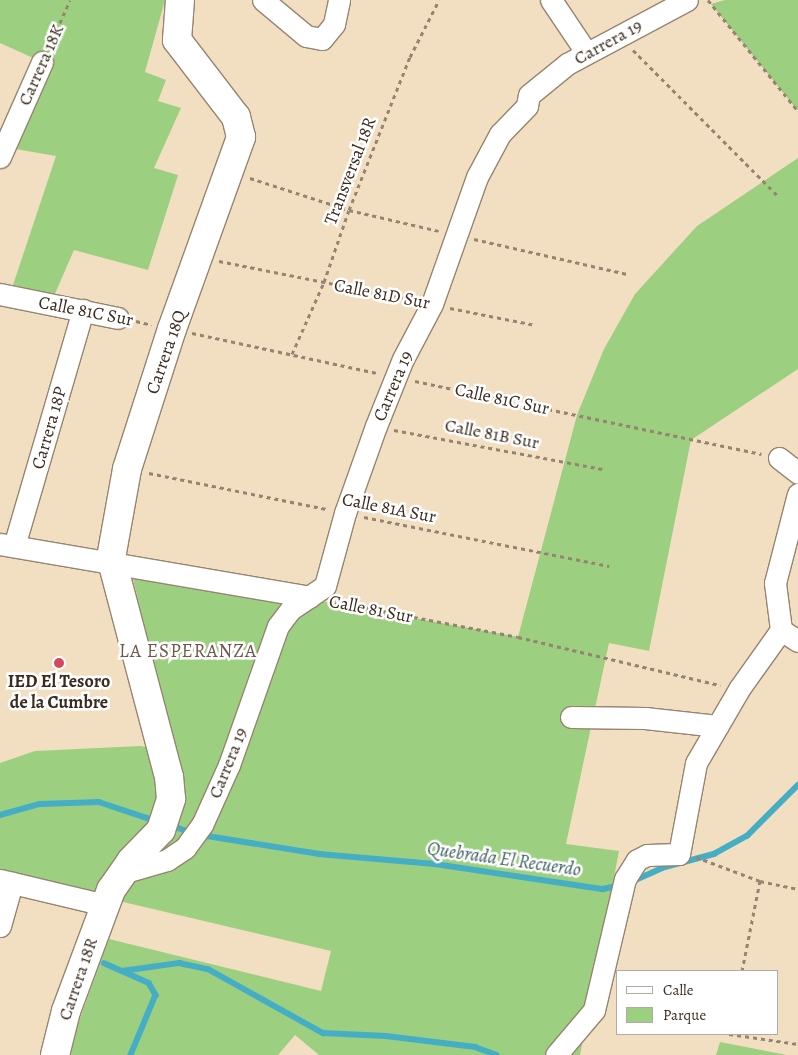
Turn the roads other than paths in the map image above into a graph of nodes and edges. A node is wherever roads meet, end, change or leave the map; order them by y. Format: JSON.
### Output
{"nodes":[{"id":1,"x":263,"y":0,"type":"edge"},
{"id":2,"x":339,"y":0,"type":"edge"},
{"id":3,"x":551,"y":0,"type":"edge"},
{"id":4,"x":687,"y":0,"type":"edge"},
{"id":5,"x":178,"y":10,"type":"edge"},
{"id":6,"x":586,"y":52,"type":"junction"},
{"id":7,"x":42,"y":62,"type":"road end"},
{"id":8,"x":1,"y":150,"type":"edge"},
{"id":9,"x":1,"y":299,"type":"edge"},
{"id":10,"x":83,"y":310,"type":"junction"},
{"id":11,"x":118,"y":318,"type":"road end"},
{"id":12,"x":778,"y":458,"type":"road end"},
{"id":13,"x":798,"y":473,"type":"edge"},
{"id":14,"x":798,"y":494,"type":"edge"},
{"id":15,"x":7,"y":545,"type":"edge"},
{"id":16,"x":112,"y":563,"type":"junction"},
{"id":17,"x":310,"y":597,"type":"junction"},
{"id":18,"x":790,"y":636,"type":"edge"},
{"id":19,"x":571,"y":717,"type":"dead end"},
{"id":20,"x":718,"y":726,"type":"junction"},
{"id":21,"x":122,"y":873,"type":"junction"},
{"id":22,"x":6,"y":882,"type":"edge"},
{"id":23,"x":105,"y":905,"type":"junction"},
{"id":24,"x":0,"y":926,"type":"edge"},
{"id":25,"x":54,"y":1055,"type":"edge"},
{"id":26,"x":556,"y":1055,"type":"edge"}],
"edges":[{"from":1,"to":2,"type":"street"},
{"from":3,"to":6,"type":"street"},
{"from":4,"to":6,"type":"street","name":"Carrera 19"},
{"from":5,"to":16,"type":"street","name":"Carrera 18Q"},
{"from":6,"to":17,"type":"street","name":"Carrera 19"},
{"from":7,"to":8,"type":"street","name":"Carrera 18K"},
{"from":9,"to":10,"type":"street","name":"Calle 81C Sur"},
{"from":10,"to":11,"type":"street","name":"Calle 81C Sur"},
{"from":10,"to":15,"type":"street","name":"Carrera 18P"},
{"from":12,"to":13,"type":"street"},
{"from":14,"to":18,"type":"street"},
{"from":15,"to":16,"type":"street","name":"Calle 81 Sur"},
{"from":16,"to":17,"type":"street","name":"Calle 81 Sur"},
{"from":16,"to":21,"type":"street","name":"Carrera 18Q"},
{"from":17,"to":21,"type":"street","name":"Carrera 19"},
{"from":18,"to":20,"type":"street"},
{"from":19,"to":20,"type":"street"},
{"from":20,"to":26,"type":"street"},
{"from":21,"to":23,"type":"street","name":"Carrera 18R"},
{"from":22,"to":23,"type":"street"},
{"from":22,"to":24,"type":"street"},
{"from":23,"to":25,"type":"street","name":"Carrera 18R"}]}
